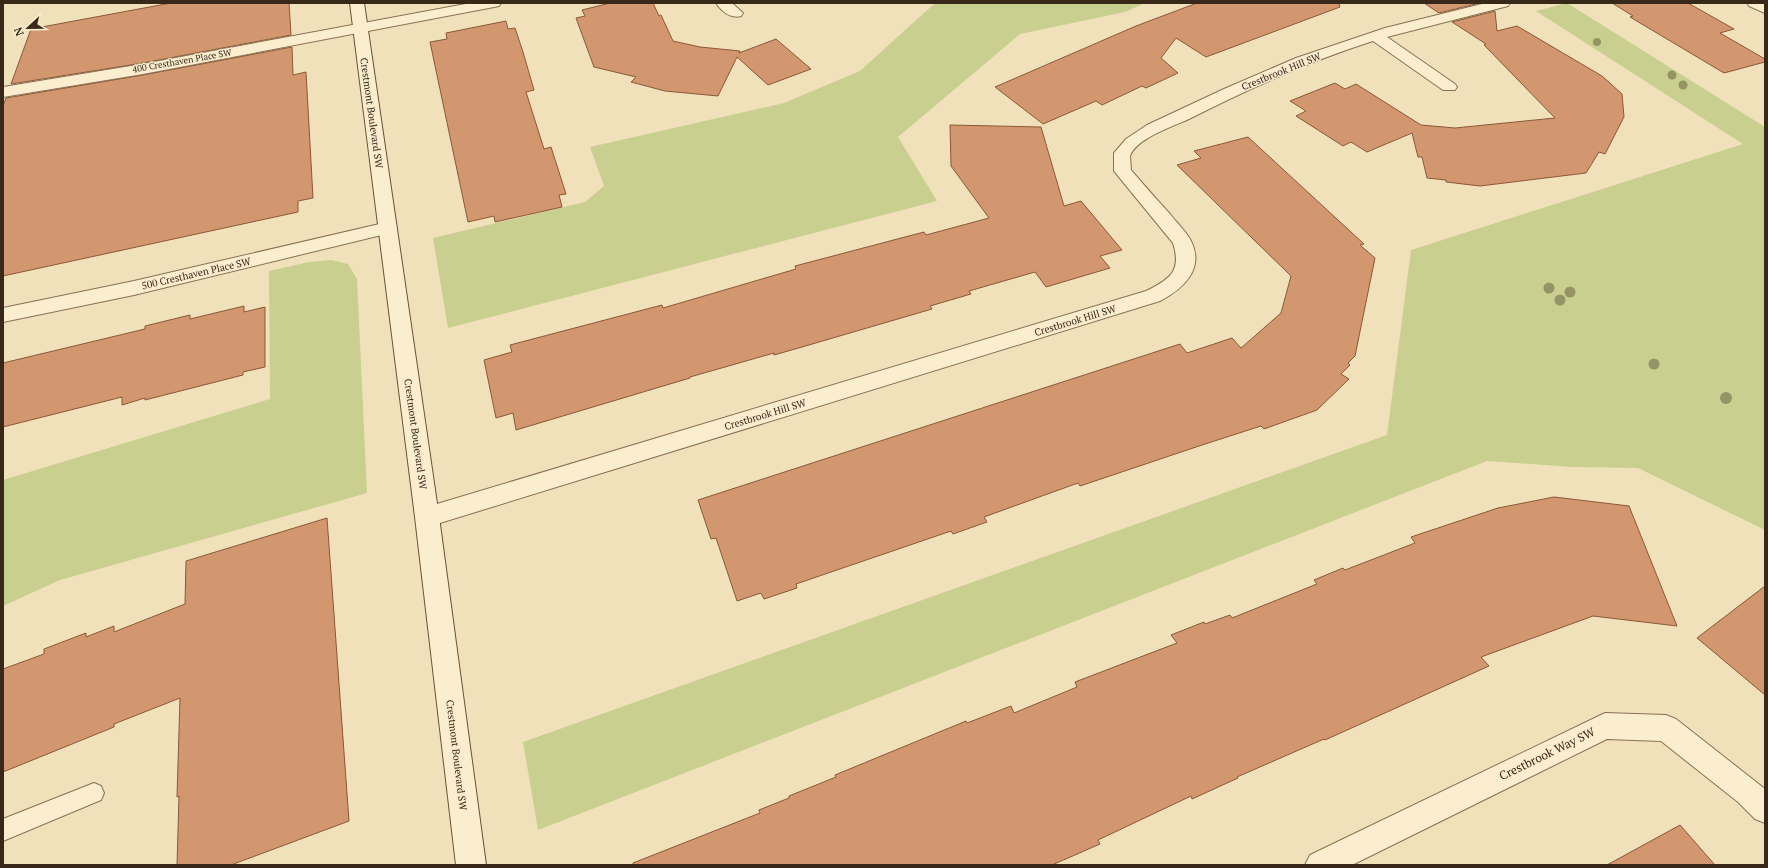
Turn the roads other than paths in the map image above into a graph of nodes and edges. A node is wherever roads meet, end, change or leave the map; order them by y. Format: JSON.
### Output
{"nodes":[{"id":1,"x":357,"y":3,"type":"edge"},
{"id":2,"x":494,"y":3,"type":"edge"},
{"id":3,"x":723,"y":3,"type":"edge"},
{"id":4,"x":1503,"y":3,"type":"edge"},
{"id":5,"x":1754,"y":3,"type":"edge"},
{"id":6,"x":1765,"y":9,"type":"edge"},
{"id":7,"x":736,"y":13,"type":"dead end"},
{"id":8,"x":361,"y":28,"type":"junction"},
{"id":9,"x":1375,"y":36,"type":"junction"},
{"id":10,"x":1449,"y":87,"type":"dead end"},
{"id":11,"x":3,"y":92,"type":"edge"},
{"id":12,"x":388,"y":228,"type":"junction"},
{"id":13,"x":3,"y":315,"type":"edge"},
{"id":14,"x":427,"y":517,"type":"junction"},
{"id":15,"x":94,"y":793,"type":"dead end"},
{"id":16,"x":1765,"y":809,"type":"edge"},
{"id":17,"x":3,"y":830,"type":"edge"},
{"id":18,"x":471,"y":865,"type":"edge"},
{"id":19,"x":1320,"y":865,"type":"edge"}],
"edges":[{"from":1,"to":8,"type":"street","name":"Crestmont Boulevard SW"},
{"from":2,"to":8,"type":"street","name":"400 Cresthaven Place SW"},
{"from":3,"to":7,"type":"street"},
{"from":4,"to":9,"type":"street","name":"Crestbrook Hill SW"},
{"from":5,"to":6,"type":"street"},
{"from":8,"to":11,"type":"street","name":"400 Cresthaven Place SW"},
{"from":8,"to":12,"type":"street","name":"Crestmont Boulevard SW"},
{"from":9,"to":10,"type":"street"},
{"from":9,"to":14,"type":"street","name":"Crestbrook Hill SW"},
{"from":12,"to":13,"type":"street","name":"500 Cresthaven Place SW"},
{"from":12,"to":14,"type":"street","name":"Crestmont Boulevard SW"},
{"from":14,"to":18,"type":"street","name":"Crestmont Boulevard SW"},
{"from":15,"to":17,"type":"lane"},
{"from":16,"to":19,"type":"street","name":"Crestbrook Way SW"}]}
